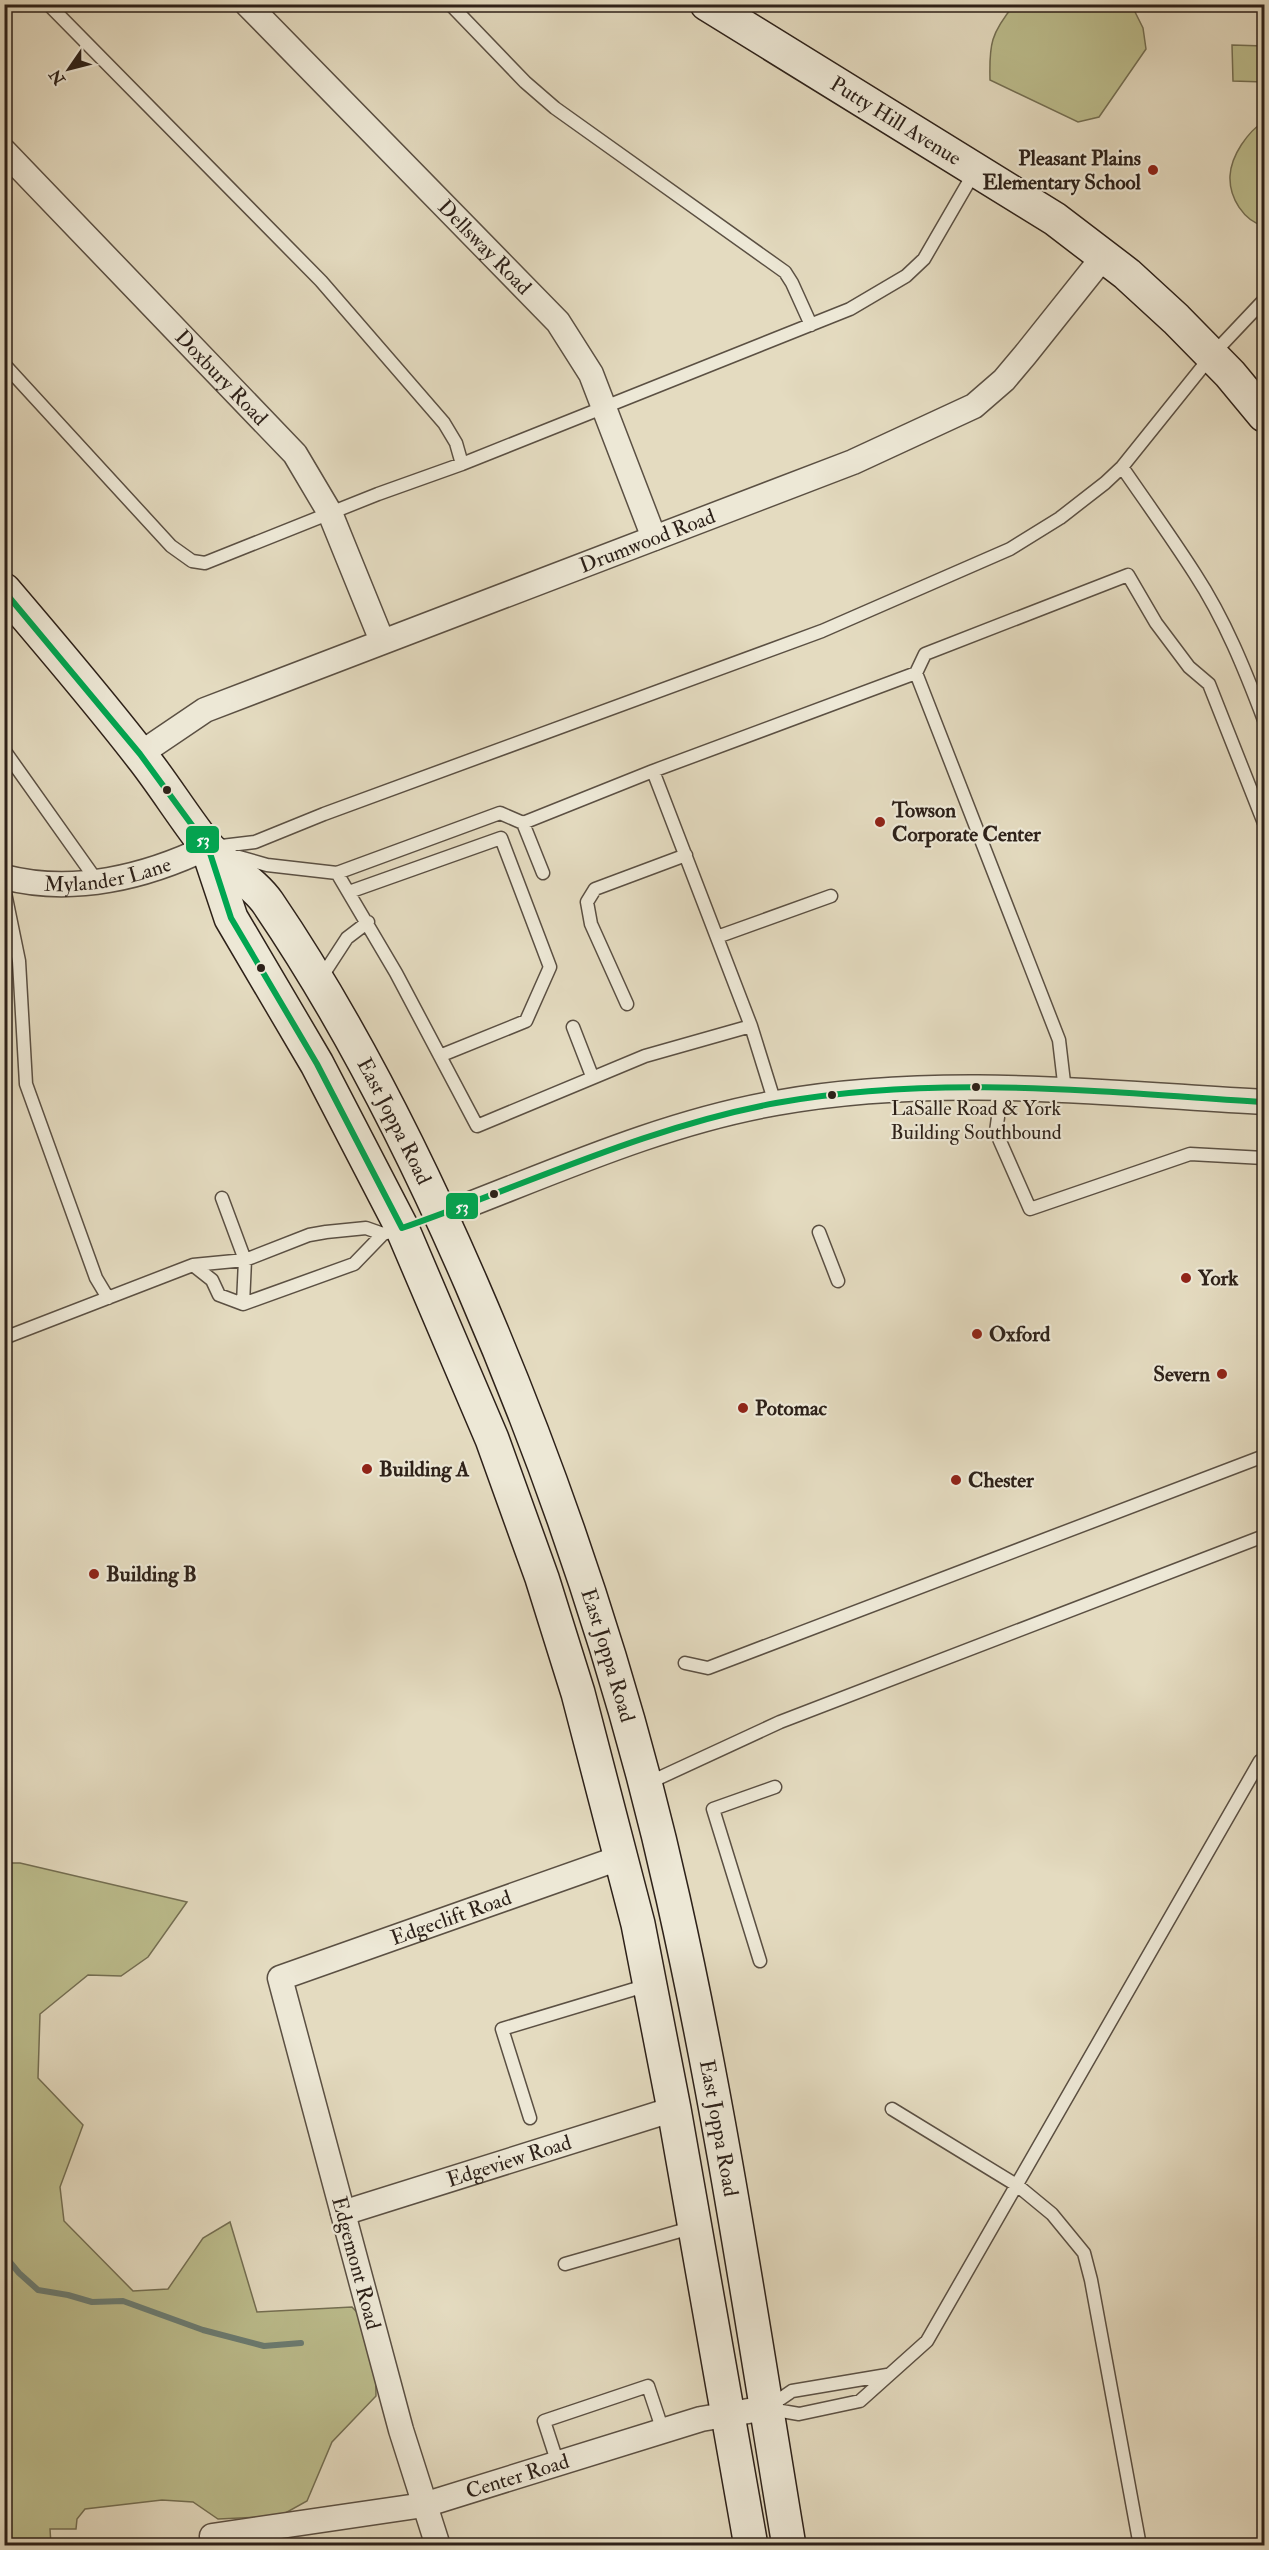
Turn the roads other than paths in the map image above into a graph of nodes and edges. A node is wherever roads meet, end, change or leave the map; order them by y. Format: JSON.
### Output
{"nodes":[{"id":1,"x":48,"y":4,"type":"edge"},
{"id":2,"x":247,"y":4,"type":"edge"},
{"id":3,"x":450,"y":4,"type":"edge"},
{"id":4,"x":707,"y":4,"type":"edge"},
{"id":5,"x":4,"y":151,"type":"edge"},
{"id":6,"x":976,"y":170,"type":"junction"},
{"id":7,"x":1104,"y":256,"type":"junction"},
{"id":8,"x":1264,"y":300,"type":"edge"},
{"id":9,"x":811,"y":325,"type":"junction"},
{"id":10,"x":1212,"y":355,"type":"junction"},
{"id":11,"x":4,"y":364,"type":"edge"},
{"id":12,"x":604,"y":406,"type":"junction"},
{"id":13,"x":1264,"y":415,"type":"edge"},
{"id":14,"x":462,"y":464,"type":"junction"},
{"id":15,"x":1122,"y":467,"type":"junction"},
{"id":16,"x":330,"y":513,"type":"junction"},
{"id":17,"x":654,"y":538,"type":"junction"},
{"id":18,"x":4,"y":590,"type":"edge"},
{"id":19,"x":382,"y":641,"type":"junction"},
{"id":20,"x":916,"y":673,"type":"junction"},
{"id":21,"x":1264,"y":720,"type":"edge"},
{"id":22,"x":4,"y":750,"type":"edge"},
{"id":23,"x":140,"y":754,"type":"junction"},
{"id":24,"x":653,"y":771,"type":"junction"},
{"id":25,"x":523,"y":823,"type":"junction"},
{"id":26,"x":1264,"y":823,"type":"edge"},
{"id":27,"x":208,"y":848,"type":"junction"},
{"id":28,"x":686,"y":855,"type":"junction"},
{"id":29,"x":337,"y":873,"type":"junction"},
{"id":30,"x":543,"y":873,"type":"dead end"},
{"id":31,"x":4,"y":877,"type":"edge"},
{"id":32,"x":97,"y":881,"type":"junction"},
{"id":33,"x":4,"y":888,"type":"edge"},
{"id":34,"x":349,"y":892,"type":"junction"},
{"id":35,"x":831,"y":896,"type":"dead end"},
{"id":36,"x":368,"y":922,"type":"junction"},
{"id":37,"x":717,"y":937,"type":"junction"},
{"id":38,"x":318,"y":984,"type":"junction"},
{"id":39,"x":627,"y":1004,"type":"dead end"},
{"id":40,"x":751,"y":1026,"type":"junction"},
{"id":41,"x":573,"y":1028,"type":"dead end"},
{"id":42,"x":442,"y":1055,"type":"junction"},
{"id":43,"x":592,"y":1076,"type":"junction"},
{"id":44,"x":1002,"y":1087,"type":"junction"},
{"id":45,"x":1065,"y":1091,"type":"junction"},
{"id":46,"x":1264,"y":1102,"type":"edge"},
{"id":47,"x":775,"y":1103,"type":"junction"},
{"id":48,"x":1264,"y":1158,"type":"edge"},
{"id":49,"x":222,"y":1198,"type":"dead end"},
{"id":50,"x":442,"y":1215,"type":"junction"},
{"id":51,"x":393,"y":1231,"type":"junction"},
{"id":52,"x":819,"y":1232,"type":"dead end"},
{"id":53,"x":245,"y":1260,"type":"junction"},
{"id":54,"x":193,"y":1266,"type":"junction"},
{"id":55,"x":838,"y":1281,"type":"dead end"},
{"id":56,"x":108,"y":1298,"type":"junction"},
{"id":57,"x":243,"y":1304,"type":"junction"},
{"id":58,"x":4,"y":1338,"type":"edge"},
{"id":59,"x":1264,"y":1456,"type":"edge"},
{"id":60,"x":1264,"y":1536,"type":"edge"},
{"id":61,"x":685,"y":1663,"type":"dead end"},
{"id":62,"x":618,"y":1681,"type":"junction"},
{"id":63,"x":578,"y":1693,"type":"junction"},
{"id":64,"x":1264,"y":1760,"type":"edge"},
{"id":65,"x":645,"y":1785,"type":"junction"},
{"id":66,"x":775,"y":1787,"type":"dead end"},
{"id":67,"x":622,"y":1857,"type":"junction"},
{"id":68,"x":760,"y":1961,"type":"dead end"},
{"id":69,"x":280,"y":1978,"type":"joint"},
{"id":70,"x":650,"y":1984,"type":"junction"},
{"id":71,"x":674,"y":2109,"type":"junction"},
{"id":72,"x":892,"y":2109,"type":"dead end"},
{"id":73,"x":530,"y":2118,"type":"dead end"},
{"id":74,"x":1018,"y":2186,"type":"junction"},
{"id":75,"x":343,"y":2213,"type":"junction"},
{"id":76,"x":695,"y":2226,"type":"junction"},
{"id":77,"x":565,"y":2264,"type":"dead end"},
{"id":78,"x":887,"y":2375,"type":"junction"},
{"id":79,"x":766,"y":2408,"type":"junction"},
{"id":80,"x":728,"y":2414,"type":"junction"},
{"id":81,"x":663,"y":2431,"type":"junction"},
{"id":82,"x":558,"y":2464,"type":"junction"},
{"id":83,"x":424,"y":2505,"type":"junction"},
{"id":84,"x":212,"y":2536,"type":"dead end"},
{"id":85,"x":438,"y":2546,"type":"edge"},
{"id":86,"x":751,"y":2546,"type":"edge"},
{"id":87,"x":789,"y":2546,"type":"edge"},
{"id":88,"x":1140,"y":2546,"type":"edge"}],
"edges":[{"from":1,"to":14,"type":"lane"},
{"from":2,"to":12,"type":"street","name":"Dellsway Road"},
{"from":3,"to":9,"type":"lane"},
{"from":4,"to":6,"type":"main road","name":"Putty Hill Avenue"},
{"from":5,"to":16,"type":"street","name":"Doxbury Road"},
{"from":6,"to":7,"type":"main road","name":"Putty Hill Avenue"},
{"from":6,"to":9,"type":"lane"},
{"from":7,"to":10,"type":"main road","name":"Putty Hill Avenue"},
{"from":7,"to":17,"type":"street","name":"Drumwood Road"},
{"from":8,"to":10,"type":"lane"},
{"from":9,"to":12,"type":"lane"},
{"from":10,"to":13,"type":"main road","name":"Putty Hill Avenue"},
{"from":10,"to":15,"type":"lane"},
{"from":11,"to":16,"type":"lane"},
{"from":12,"to":14,"type":"lane"},
{"from":12,"to":17,"type":"street","name":"Dellsway Road"},
{"from":14,"to":16,"type":"lane"},
{"from":15,"to":21,"type":"lane"},
{"from":15,"to":27,"type":"lane"},
{"from":16,"to":19,"type":"street","name":"Doxbury Road"},
{"from":17,"to":19,"type":"street","name":"Drumwood Road"},
{"from":18,"to":23,"type":"main road","name":"East Joppa Road"},
{"from":19,"to":23,"type":"street","name":"Drumwood Road"},
{"from":20,"to":24,"type":"lane"},
{"from":20,"to":26,"type":"lane"},
{"from":20,"to":45,"type":"lane"},
{"from":22,"to":32,"type":"lane"},
{"from":23,"to":27,"type":"main road","name":"East Joppa Road"},
{"from":24,"to":25,"type":"lane"},
{"from":24,"to":28,"type":"lane"},
{"from":25,"to":29,"type":"lane"},
{"from":25,"to":30,"type":"lane"},
{"from":27,"to":29,"type":"lane"},
{"from":27,"to":32,"type":"street","name":"Mylander Lane"},
{"from":27,"to":38,"type":"main road","name":"East Joppa Road"},
{"from":27,"to":51,"type":"main road","name":"East Joppa Road"},
{"from":28,"to":37,"type":"lane"},
{"from":28,"to":39,"type":"lane"},
{"from":29,"to":34,"type":"lane"},
{"from":31,"to":32,"type":"street","name":"Mylander Lane"},
{"from":33,"to":56,"type":"lane"},
{"from":34,"to":36,"type":"lane"},
{"from":34,"to":42,"type":"lane"},
{"from":35,"to":37,"type":"lane"},
{"from":36,"to":38,"type":"lane"},
{"from":36,"to":42,"type":"lane"},
{"from":37,"to":40,"type":"lane"},
{"from":38,"to":50,"type":"main road","name":"East Joppa Road"},
{"from":40,"to":43,"type":"lane"},
{"from":40,"to":47,"type":"lane"},
{"from":41,"to":43,"type":"lane"},
{"from":42,"to":43,"type":"lane"},
{"from":44,"to":45,"type":"street"},
{"from":44,"to":47,"type":"street"},
{"from":44,"to":48,"type":"lane"},
{"from":45,"to":46,"type":"street"},
{"from":47,"to":50,"type":"street"},
{"from":49,"to":53,"type":"lane"},
{"from":50,"to":51,"type":"main road"},
{"from":50,"to":62,"type":"main road","name":"East Joppa Road"},
{"from":51,"to":53,"type":"lane"},
{"from":51,"to":57,"type":"lane"},
{"from":51,"to":63,"type":"main road","name":"East Joppa Road"},
{"from":52,"to":55,"type":"lane"},
{"from":53,"to":54,"type":"lane"},
{"from":53,"to":57,"type":"lane"},
{"from":54,"to":56,"type":"lane"},
{"from":54,"to":57,"type":"lane"},
{"from":56,"to":58,"type":"lane"},
{"from":59,"to":61,"type":"lane"},
{"from":60,"to":65,"type":"lane"},
{"from":62,"to":63,"type":"main road"},
{"from":62,"to":65,"type":"main road","name":"East Joppa Road"},
{"from":63,"to":67,"type":"main road","name":"East Joppa Road"},
{"from":64,"to":74,"type":"lane"},
{"from":65,"to":79,"type":"main road","name":"East Joppa Road"},
{"from":66,"to":68,"type":"lane"},
{"from":67,"to":69,"type":"street","name":"Edgeclift Road"},
{"from":67,"to":70,"type":"main road","name":"East Joppa Road"},
{"from":69,"to":75,"type":"street","name":"Edgemont Road"},
{"from":70,"to":71,"type":"main road","name":"East Joppa Road"},
{"from":70,"to":73,"type":"lane"},
{"from":71,"to":75,"type":"street","name":"Edgeview Road"},
{"from":71,"to":76,"type":"main road","name":"East Joppa Road"},
{"from":72,"to":74,"type":"lane"},
{"from":74,"to":78,"type":"lane"},
{"from":74,"to":88,"type":"lane"},
{"from":75,"to":83,"type":"street","name":"Edgemont Road"},
{"from":76,"to":77,"type":"lane"},
{"from":76,"to":80,"type":"main road","name":"East Joppa Road"},
{"from":78,"to":79,"type":"lane"},
{"from":78,"to":79,"type":"lane"},
{"from":79,"to":80,"type":"street","name":"Center Road"},
{"from":79,"to":87,"type":"main road","name":"East Joppa Road"},
{"from":80,"to":81,"type":"street","name":"Center Road"},
{"from":80,"to":86,"type":"main road","name":"East Joppa Road"},
{"from":81,"to":82,"type":"street","name":"Center Road"},
{"from":81,"to":82,"type":"lane"},
{"from":82,"to":83,"type":"street","name":"Center Road"},
{"from":83,"to":84,"type":"street","name":"Center Road"},
{"from":83,"to":85,"type":"street","name":"Edgemont Road"}]}
